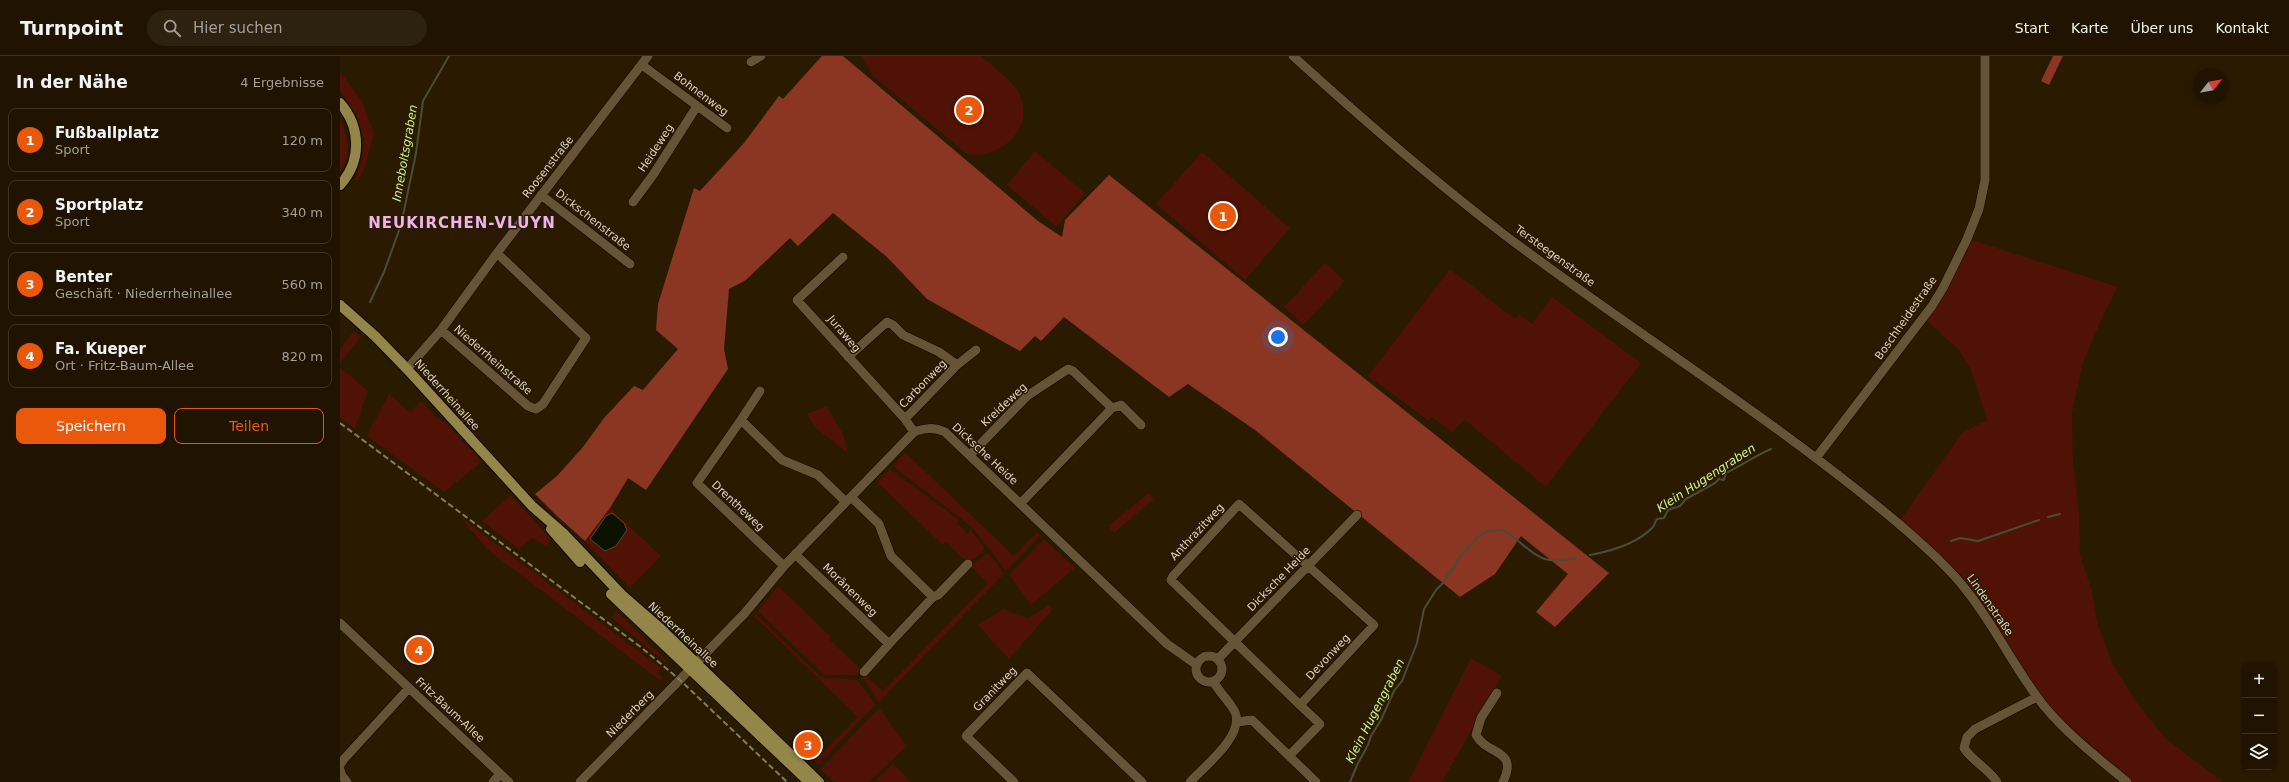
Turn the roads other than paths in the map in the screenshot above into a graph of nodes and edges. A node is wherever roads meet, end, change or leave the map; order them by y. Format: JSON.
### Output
{"nodes":[{"id":1,"x":648,"y":56,"type":"edge"},
{"id":2,"x":761,"y":56,"type":"edge"},
{"id":3,"x":1293,"y":56,"type":"edge"},
{"id":4,"x":1985,"y":56,"type":"edge"},
{"id":5,"x":751,"y":62,"type":"dead end"},
{"id":6,"x":642,"y":65,"type":"junction"},
{"id":7,"x":340,"y":103,"type":"edge"},
{"id":8,"x":697,"y":106,"type":"junction"},
{"id":9,"x":727,"y":128,"type":"dead end"},
{"id":10,"x":340,"y":185,"type":"edge"},
{"id":11,"x":541,"y":195,"type":"junction"},
{"id":12,"x":633,"y":202,"type":"dead end"},
{"id":13,"x":497,"y":253,"type":"junction"},
{"id":14,"x":843,"y":257,"type":"dead end"},
{"id":15,"x":630,"y":264,"type":"dead end"},
{"id":16,"x":340,"y":305,"type":"edge"},
{"id":17,"x":441,"y":330,"type":"junction"},
{"id":18,"x":976,"y":350,"type":"dead end"},
{"id":19,"x":848,"y":357,"type":"junction"},
{"id":20,"x":957,"y":365,"type":"junction"},
{"id":21,"x":407,"y":369,"type":"junction"},
{"id":22,"x":760,"y":391,"type":"dead end"},
{"id":23,"x":1112,"y":408,"type":"junction"},
{"id":24,"x":906,"y":419,"type":"junction"},
{"id":25,"x":740,"y":420,"type":"junction"},
{"id":26,"x":1141,"y":425,"type":"dead end"},
{"id":27,"x":914,"y":432,"type":"junction"},
{"id":28,"x":970,"y":455,"type":"junction"},
{"id":29,"x":1816,"y":458,"type":"junction"},
{"id":30,"x":848,"y":499,"type":"junction"},
{"id":31,"x":1021,"y":503,"type":"junction"},
{"id":32,"x":1357,"y":515,"type":"dead end"},
{"id":33,"x":795,"y":554,"type":"junction"},
{"id":34,"x":968,"y":564,"type":"dead end"},
{"id":35,"x":1309,"y":565,"type":"junction"},
{"id":36,"x":784,"y":566,"type":"junction"},
{"id":37,"x":933,"y":597,"type":"junction"},
{"id":38,"x":340,"y":623,"type":"edge"},
{"id":39,"x":1235,"y":642,"type":"junction"},
{"id":40,"x":888,"y":644,"type":"junction"},
{"id":41,"x":1218,"y":659,"type":"junction"},
{"id":42,"x":1197,"y":665,"type":"junction"},
{"id":43,"x":693,"y":667,"type":"junction"},
{"id":44,"x":864,"y":672,"type":"dead end"},
{"id":45,"x":1213,"y":681,"type":"junction"},
{"id":46,"x":409,"y":688,"type":"junction"},
{"id":47,"x":1497,"y":692,"type":"dead end"},
{"id":48,"x":2037,"y":697,"type":"junction"},
{"id":49,"x":1300,"y":705,"type":"junction"},
{"id":50,"x":1238,"y":722,"type":"junction"},
{"id":51,"x":1289,"y":756,"type":"junction"},
{"id":52,"x":340,"y":765,"type":"edge"},
{"id":53,"x":340,"y":770,"type":"edge"},
{"id":54,"x":500,"y":774,"type":"junction"},
{"id":55,"x":347,"y":782,"type":"edge"},
{"id":56,"x":493,"y":782,"type":"edge"},
{"id":57,"x":509,"y":782,"type":"edge"},
{"id":58,"x":580,"y":782,"type":"edge"},
{"id":59,"x":809,"y":782,"type":"edge"},
{"id":60,"x":819,"y":782,"type":"edge"},
{"id":61,"x":1014,"y":782,"type":"edge"},
{"id":62,"x":1142,"y":782,"type":"edge"},
{"id":63,"x":1190,"y":782,"type":"edge"},
{"id":64,"x":1316,"y":782,"type":"edge"},
{"id":65,"x":1503,"y":782,"type":"edge"},
{"id":66,"x":1998,"y":782,"type":"edge"},
{"id":67,"x":2127,"y":782,"type":"edge"}],
"edges":[{"from":1,"to":6,"type":"street","name":"Roosenstraße"},
{"from":2,"to":5,"type":"street"},
{"from":3,"to":29,"type":"street","name":"Tersteegenstraße"},
{"from":4,"to":29,"type":"street","name":"Boschheidestraße"},
{"from":6,"to":8,"type":"street","name":"Bohnenweg"},
{"from":6,"to":11,"type":"street","name":"Roosenstraße"},
{"from":7,"to":10,"type":"main road"},
{"from":8,"to":9,"type":"street","name":"Bohnenweg"},
{"from":8,"to":12,"type":"street","name":"Heideweg"},
{"from":11,"to":13,"type":"street","name":"Roosenstraße"},
{"from":11,"to":15,"type":"street","name":"Dickschenstraße"},
{"from":13,"to":17,"type":"street","name":"Roosenstraße"},
{"from":13,"to":17,"type":"street","name":"Niederrheinstraße"},
{"from":14,"to":19,"type":"street","name":"Juraweg"},
{"from":16,"to":21,"type":"main road","name":"Niederrheinallee"},
{"from":17,"to":21,"type":"street","name":"Roosenstraße"},
{"from":18,"to":20,"type":"street","name":"Carbonweg"},
{"from":19,"to":20,"type":"street","name":"Carbonweg"},
{"from":19,"to":24,"type":"street","name":"Juraweg"},
{"from":20,"to":24,"type":"street","name":"Carbonweg"},
{"from":21,"to":43,"type":"main road","name":"Niederrheinallee"},
{"from":22,"to":25,"type":"street","name":"Drentheweg"},
{"from":23,"to":26,"type":"street","name":"Kreideweg"},
{"from":23,"to":28,"type":"street","name":"Kreideweg"},
{"from":23,"to":31,"type":"street"},
{"from":24,"to":27,"type":"street","name":"Juraweg"},
{"from":25,"to":30,"type":"street"},
{"from":25,"to":36,"type":"street","name":"Drentheweg"},
{"from":27,"to":28,"type":"street","name":"Dicksche Heide"},
{"from":27,"to":30,"type":"street"},
{"from":28,"to":31,"type":"street","name":"Dicksche Heide"},
{"from":29,"to":48,"type":"street","name":"Lindenstraße"},
{"from":30,"to":33,"type":"street"},
{"from":30,"to":37,"type":"street"},
{"from":31,"to":42,"type":"street","name":"Dicksche Heide"},
{"from":32,"to":35,"type":"street","name":"Dicksche Heide"},
{"from":33,"to":36,"type":"street"},
{"from":33,"to":40,"type":"street","name":"Moränenweg"},
{"from":34,"to":37,"type":"street"},
{"from":35,"to":39,"type":"street","name":"Dicksche Heide"},
{"from":35,"to":39,"type":"street","name":"Anthrazitweg"},
{"from":35,"to":49,"type":"street","name":"Devonweg"},
{"from":36,"to":43,"type":"street"},
{"from":37,"to":40,"type":"street"},
{"from":38,"to":46,"type":"street","name":"Fritz-Baum-Allee"},
{"from":39,"to":41,"type":"street","name":"Dicksche Heide"},
{"from":39,"to":49,"type":"street"},
{"from":40,"to":44,"type":"street"},
{"from":41,"to":42,"type":"street"},
{"from":41,"to":45,"type":"street"},
{"from":42,"to":45,"type":"street"},
{"from":43,"to":58,"type":"street","name":"Niederberg"},
{"from":43,"to":59,"type":"main road","name":"Niederrheinallee"},
{"from":43,"to":60,"type":"main road","name":"Niederrheinallee"},
{"from":45,"to":50,"type":"street"},
{"from":46,"to":52,"type":"street"},
{"from":46,"to":54,"type":"street","name":"Fritz-Baum-Allee"},
{"from":47,"to":65,"type":"street"},
{"from":48,"to":66,"type":"street"},
{"from":48,"to":67,"type":"street","name":"Lindenstraße"},
{"from":49,"to":51,"type":"street"},
{"from":50,"to":51,"type":"street"},
{"from":50,"to":63,"type":"street"},
{"from":51,"to":64,"type":"street"},
{"from":53,"to":55,"type":"street"},
{"from":54,"to":56,"type":"street"},
{"from":54,"to":57,"type":"street","name":"Fritz-Baum-Allee"},
{"from":61,"to":62,"type":"street","name":"Granitweg"}]}
